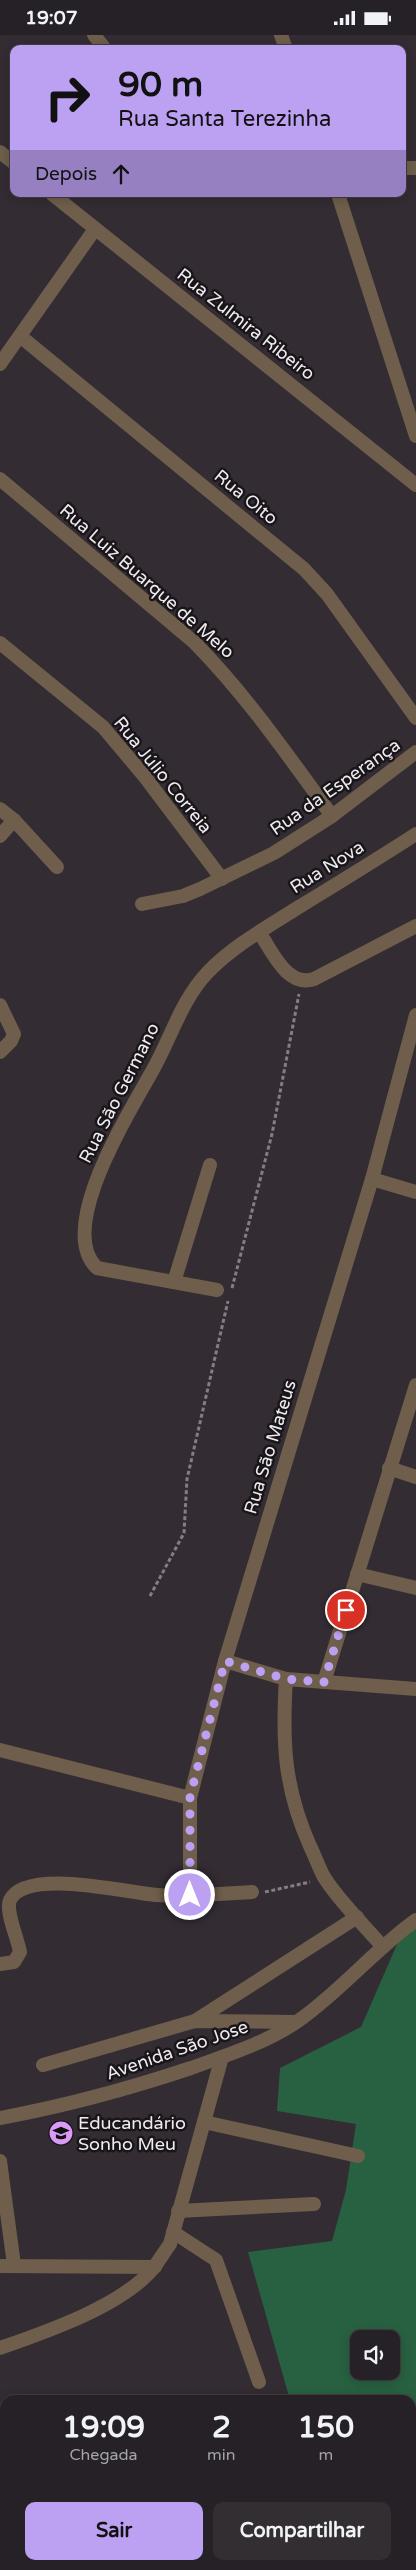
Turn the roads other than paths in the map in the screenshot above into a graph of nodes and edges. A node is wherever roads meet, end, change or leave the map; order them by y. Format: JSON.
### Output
{"nodes":[{"id":1,"x":94,"y":35,"type":"edge"},
{"id":2,"x":102,"y":45,"type":"edge"},
{"id":3,"x":0,"y":152,"type":"edge"},
{"id":4,"x":10,"y":160,"type":"edge"},
{"id":5,"x":56,"y":197,"type":"edge"},
{"id":6,"x":339,"y":197,"type":"edge"},
{"id":7,"x":96,"y":229,"type":"junction"},
{"id":8,"x":20,"y":336,"type":"junction"},
{"id":9,"x":0,"y":364,"type":"edge"},
{"id":10,"x":416,"y":436,"type":"edge"},
{"id":11,"x":0,"y":479,"type":"edge"},
{"id":12,"x":416,"y":485,"type":"edge"},
{"id":13,"x":0,"y":643,"type":"edge"},
{"id":14,"x":416,"y":719,"type":"edge"},
{"id":15,"x":416,"y":752,"type":"edge"},
{"id":16,"x":0,"y":809,"type":"edge"},
{"id":17,"x":332,"y":816,"type":"junction"},
{"id":18,"x":14,"y":820,"type":"junction"},
{"id":19,"x":416,"y":834,"type":"edge"},
{"id":20,"x":0,"y":835,"type":"edge"},
{"id":21,"x":57,"y":867,"type":"dead end"},
{"id":22,"x":222,"y":879,"type":"junction"},
{"id":23,"x":142,"y":904,"type":"dead end"},
{"id":24,"x":416,"y":926,"type":"edge"},
{"id":25,"x":258,"y":932,"type":"junction"},
{"id":26,"x":0,"y":1005,"type":"edge"},
{"id":27,"x":416,"y":1015,"type":"edge"},
{"id":28,"x":0,"y":1053,"type":"edge"},
{"id":29,"x":210,"y":1165,"type":"dead end"},
{"id":30,"x":372,"y":1179,"type":"junction"},
{"id":31,"x":416,"y":1192,"type":"edge"},
{"id":32,"x":174,"y":1282,"type":"junction"},
{"id":33,"x":218,"y":1290,"type":"dead end"},
{"id":34,"x":416,"y":1385,"type":"edge"},
{"id":35,"x":390,"y":1468,"type":"junction"},
{"id":36,"x":416,"y":1477,"type":"edge"},
{"id":37,"x":357,"y":1574,"type":"junction"},
{"id":38,"x":416,"y":1589,"type":"edge"},
{"id":39,"x":225,"y":1661,"type":"junction"},
{"id":40,"x":286,"y":1679,"type":"junction"},
{"id":41,"x":324,"y":1682,"type":"junction"},
{"id":42,"x":416,"y":1689,"type":"edge"},
{"id":43,"x":0,"y":1750,"type":"edge"},
{"id":44,"x":190,"y":1797,"type":"junction"},
{"id":45,"x":252,"y":1893,"type":"road end"},
{"id":46,"x":190,"y":1895,"type":"junction"},
{"id":47,"x":357,"y":1917,"type":"junction"},
{"id":48,"x":416,"y":1919,"type":"edge"},
{"id":49,"x":383,"y":1947,"type":"junction"},
{"id":50,"x":0,"y":1964,"type":"edge"},
{"id":51,"x":195,"y":2021,"type":"junction"},
{"id":52,"x":296,"y":2022,"type":"junction"},
{"id":53,"x":222,"y":2057,"type":"junction"},
{"id":54,"x":43,"y":2065,"type":"dead end"},
{"id":55,"x":0,"y":2118,"type":"edge"},
{"id":56,"x":204,"y":2122,"type":"junction"},
{"id":57,"x":358,"y":2156,"type":"dead end"},
{"id":58,"x":0,"y":2161,"type":"edge"},
{"id":59,"x":314,"y":2204,"type":"dead end"},
{"id":60,"x":178,"y":2211,"type":"junction"},
{"id":61,"x":172,"y":2232,"type":"junction"},
{"id":62,"x":7,"y":2265,"type":"edge"},
{"id":63,"x":154,"y":2267,"type":"junction"},
{"id":64,"x":0,"y":2348,"type":"edge"},
{"id":65,"x":260,"y":2382,"type":"dead end"}],
"edges":[{"from":1,"to":2,"type":"street"},
{"from":3,"to":4,"type":"street"},
{"from":5,"to":7,"type":"street","name":"Rua Zulmira Ribeiro"},
{"from":6,"to":10,"type":"street"},
{"from":7,"to":8,"type":"street"},
{"from":7,"to":12,"type":"street","name":"Rua Zulmira Ribeiro"},
{"from":8,"to":9,"type":"street"},
{"from":8,"to":14,"type":"street","name":"Rua Oito"},
{"from":11,"to":17,"type":"street","name":"Rua Luiz Buarque de Melo"},
{"from":13,"to":22,"type":"street","name":"Rua Júlio Correia"},
{"from":15,"to":17,"type":"street","name":"Rua da Esperança"},
{"from":16,"to":18,"type":"street"},
{"from":17,"to":22,"type":"street","name":"Rua da Esperança"},
{"from":18,"to":20,"type":"street"},
{"from":18,"to":21,"type":"street"},
{"from":19,"to":25,"type":"street","name":"Rua Nova"},
{"from":22,"to":23,"type":"street","name":"Rua da Esperança"},
{"from":24,"to":25,"type":"street"},
{"from":25,"to":32,"type":"street","name":"Rua São Germano"},
{"from":26,"to":28,"type":"street"},
{"from":27,"to":30,"type":"street","name":"Rua São Mateus"},
{"from":29,"to":32,"type":"street"},
{"from":30,"to":31,"type":"street"},
{"from":30,"to":39,"type":"street","name":"Rua São Mateus"},
{"from":32,"to":33,"type":"street","name":"Rua São Germano"},
{"from":34,"to":35,"type":"street"},
{"from":35,"to":36,"type":"street"},
{"from":35,"to":37,"type":"street"},
{"from":37,"to":38,"type":"street"},
{"from":37,"to":41,"type":"street"},
{"from":39,"to":40,"type":"street"},
{"from":39,"to":44,"type":"street","name":"Rua São Mateus"},
{"from":40,"to":41,"type":"street"},
{"from":40,"to":47,"type":"street"},
{"from":41,"to":42,"type":"street"},
{"from":43,"to":44,"type":"street"},
{"from":44,"to":46,"type":"street","name":"Rua São Mateus"},
{"from":45,"to":46,"type":"street"},
{"from":46,"to":50,"type":"street"},
{"from":47,"to":49,"type":"street"},
{"from":47,"to":51,"type":"street"},
{"from":48,"to":49,"type":"street","name":"Avenida São Jose"},
{"from":49,"to":52,"type":"street","name":"Avenida São Jose"},
{"from":51,"to":52,"type":"street"},
{"from":51,"to":54,"type":"street"},
{"from":52,"to":53,"type":"street","name":"Avenida São Jose"},
{"from":53,"to":55,"type":"street","name":"Avenida São Jose"},
{"from":53,"to":56,"type":"street"},
{"from":56,"to":57,"type":"street"},
{"from":56,"to":60,"type":"street"},
{"from":58,"to":62,"type":"street"},
{"from":59,"to":60,"type":"street"},
{"from":60,"to":61,"type":"street"},
{"from":61,"to":63,"type":"street"},
{"from":61,"to":65,"type":"street"},
{"from":62,"to":63,"type":"street"},
{"from":63,"to":64,"type":"street"}]}
